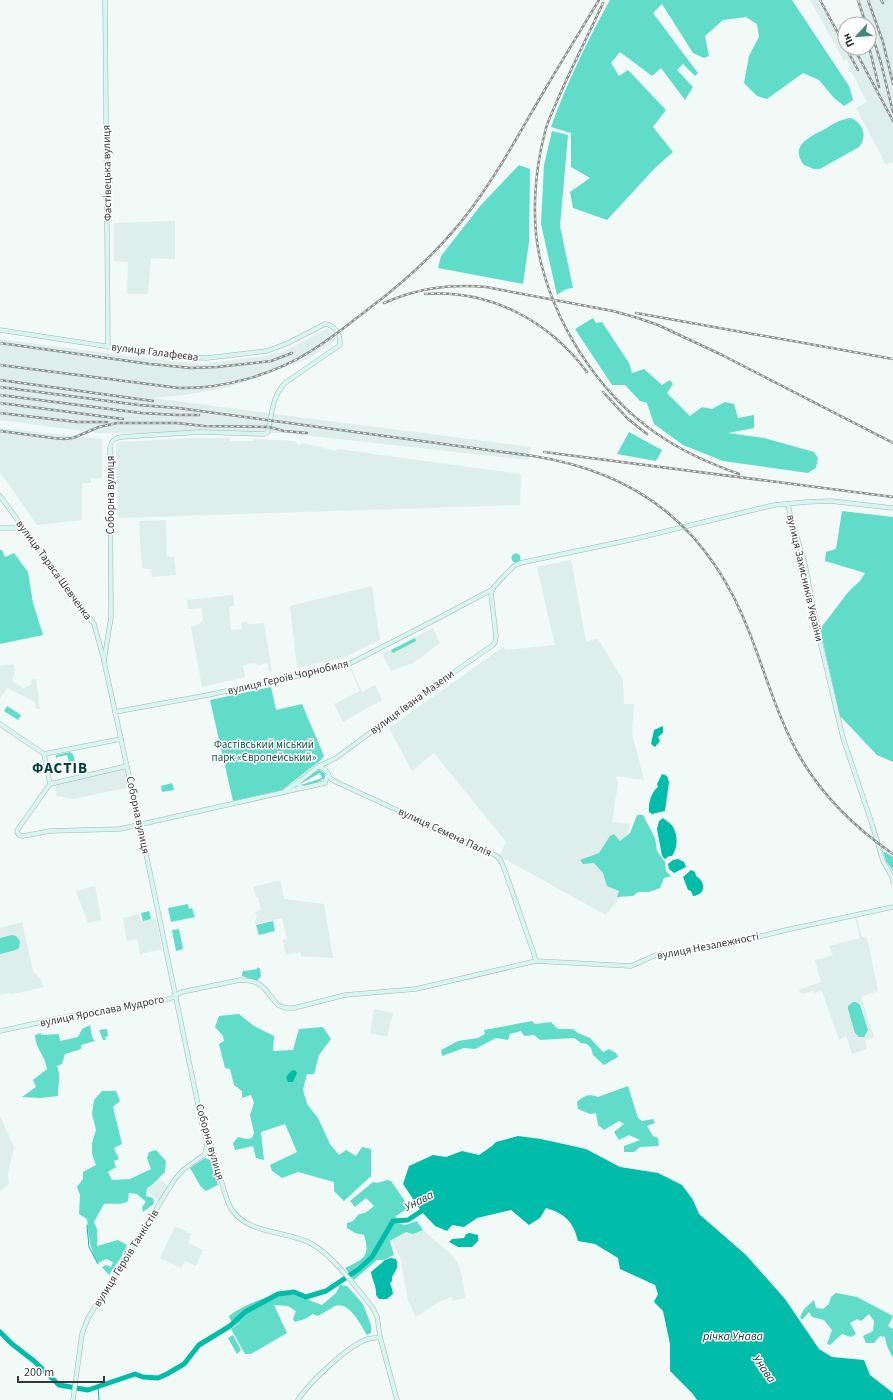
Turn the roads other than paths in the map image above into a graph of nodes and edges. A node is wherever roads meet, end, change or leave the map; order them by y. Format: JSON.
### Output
{"nodes":[{"id":1,"x":105,"y":0,"type":"edge"},
{"id":2,"x":0,"y":330,"type":"edge"},
{"id":3,"x":108,"y":347,"type":"junction"},
{"id":4,"x":267,"y":433,"type":"joint"},
{"id":5,"x":0,"y":496,"type":"edge"},
{"id":6,"x":788,"y":504,"type":"junction"},
{"id":7,"x":893,"y":508,"type":"edge"},
{"id":8,"x":0,"y":528,"type":"edge"},
{"id":9,"x":24,"y":528,"type":"junction"},
{"id":10,"x":493,"y":588,"type":"junction"},
{"id":11,"x":104,"y":661,"type":"junction"},
{"id":12,"x":115,"y":712,"type":"junction"},
{"id":13,"x":0,"y":724,"type":"edge"},
{"id":14,"x":121,"y":739,"type":"junction"},
{"id":15,"x":44,"y":754,"type":"junction"},
{"id":16,"x":329,"y":761,"type":"junction"},
{"id":17,"x":127,"y":766,"type":"junction"},
{"id":18,"x":319,"y":766,"type":"junction"},
{"id":19,"x":327,"y":772,"type":"junction"},
{"id":20,"x":300,"y":781,"type":"junction"},
{"id":21,"x":334,"y":781,"type":"junction"},
{"id":22,"x":325,"y":783,"type":"junction"},
{"id":23,"x":50,"y":784,"type":"junction"},
{"id":24,"x":302,"y":788,"type":"junction"},
{"id":25,"x":283,"y":792,"type":"junction"},
{"id":26,"x":140,"y":825,"type":"junction"},
{"id":27,"x":891,"y":874,"type":"edge"},
{"id":28,"x":893,"y":882,"type":"edge"},
{"id":29,"x":893,"y":907,"type":"edge"},
{"id":30,"x":536,"y":961,"type":"junction"},
{"id":31,"x":176,"y":997,"type":"junction"},
{"id":32,"x":334,"y":999,"type":"joint"},
{"id":33,"x":0,"y":1031,"type":"edge"},
{"id":34,"x":207,"y":1135,"type":"junction"},
{"id":35,"x":207,"y":1143,"type":"junction"},
{"id":36,"x":202,"y":1155,"type":"junction"},
{"id":37,"x":213,"y":1159,"type":"junction"},
{"id":38,"x":217,"y":1166,"type":"junction"},
{"id":39,"x":380,"y":1337,"type":"junction"},
{"id":40,"x":73,"y":1400,"type":"edge"},
{"id":41,"x":298,"y":1400,"type":"edge"},
{"id":42,"x":397,"y":1400,"type":"edge"}],
"edges":[{"from":1,"to":3,"type":"street","name":"Фастівецька вулиця"},
{"from":2,"to":3,"type":"street","name":"вулиця Галафеєва"},
{"from":3,"to":4,"type":"street","name":"вулиця Галафеєва"},
{"from":4,"to":11,"type":"street","name":"Соборна вулиця"},
{"from":5,"to":9,"type":"street","name":"вулиця Тараса Шевченка"},
{"from":6,"to":7,"type":"street"},
{"from":6,"to":10,"type":"street","name":"вулиця Захисників України"},
{"from":6,"to":27,"type":"street","name":"вулиця Захисників України"},
{"from":8,"to":9,"type":"street"},
{"from":9,"to":11,"type":"street","name":"вулиця Тараса Шевченка"},
{"from":10,"to":12,"type":"street","name":"вулиця Героїв Чорнобиля"},
{"from":10,"to":16,"type":"street","name":"вулиця Івана Мазепи"},
{"from":11,"to":12,"type":"street","name":"Соборна вулиця"},
{"from":12,"to":14,"type":"street","name":"Соборна вулиця"},
{"from":13,"to":15,"type":"street"},
{"from":14,"to":15,"type":"street"},
{"from":14,"to":17,"type":"street","name":"Соборна вулиця"},
{"from":15,"to":23,"type":"street"},
{"from":16,"to":18,"type":"street","name":"вулиця Івана Мазепи"},
{"from":16,"to":19,"type":"street"},
{"from":17,"to":23,"type":"street"},
{"from":17,"to":26,"type":"street","name":"Соборна вулиця"},
{"from":18,"to":19,"type":"street","name":"вулиця Семена Палія"},
{"from":18,"to":20,"type":"street","name":"вулиця Івана Мазепи"},
{"from":19,"to":21,"type":"street","name":"вулиця Семена Палія"},
{"from":19,"to":22,"type":"street"},
{"from":20,"to":24,"type":"street"},
{"from":20,"to":25,"type":"street"},
{"from":21,"to":22,"type":"street"},
{"from":21,"to":30,"type":"street","name":"вулиця Семена Палія"},
{"from":22,"to":24,"type":"street"},
{"from":23,"to":26,"type":"street"},
{"from":24,"to":25,"type":"street"},
{"from":25,"to":26,"type":"street"},
{"from":26,"to":31,"type":"street","name":"Соборна вулиця"},
{"from":27,"to":28,"type":"street","name":"вулиця Захисників України"},
{"from":29,"to":30,"type":"street","name":"вулиця Незалежності"},
{"from":30,"to":32,"type":"street","name":"вулиця Незалежності"},
{"from":31,"to":32,"type":"street","name":"вулиця Ярослава Мудрого"},
{"from":31,"to":33,"type":"street","name":"вулиця Ярослава Мудрого"},
{"from":31,"to":34,"type":"street","name":"Соборна вулиця"},
{"from":34,"to":35,"type":"street","name":"вулиця Героїв Танкістів"},
{"from":34,"to":38,"type":"street","name":"Соборна вулиця"},
{"from":35,"to":36,"type":"street","name":"вулиця Героїв Танкістів"},
{"from":35,"to":37,"type":"street"},
{"from":35,"to":38,"type":"street"},
{"from":36,"to":37,"type":"street"},
{"from":36,"to":40,"type":"street","name":"вулиця Героїв Танкістів"},
{"from":37,"to":38,"type":"street"},
{"from":38,"to":39,"type":"street","name":"Соборна вулиця"},
{"from":39,"to":41,"type":"street"},
{"from":39,"to":42,"type":"street"}]}
